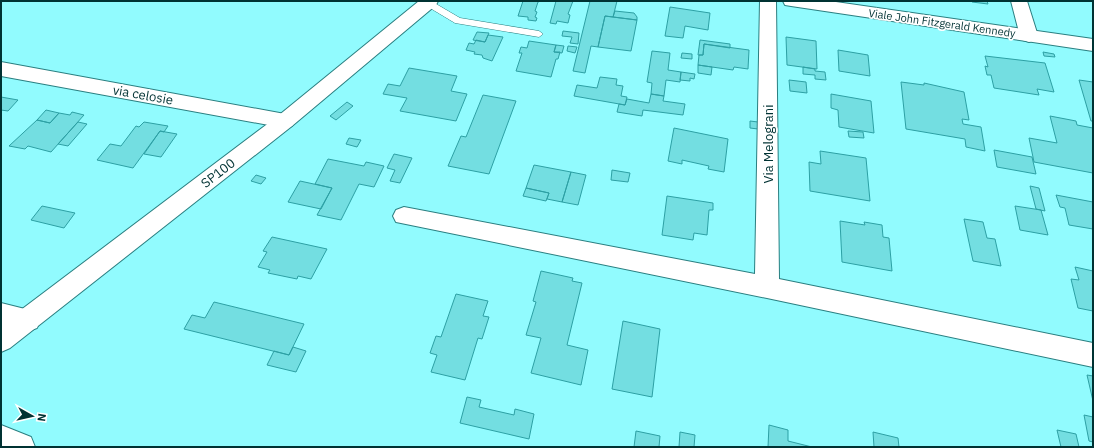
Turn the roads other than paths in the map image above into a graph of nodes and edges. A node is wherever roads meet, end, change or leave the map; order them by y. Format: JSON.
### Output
{"nodes":[{"id":1,"x":768,"y":1,"type":"edge"},
{"id":2,"x":795,"y":1,"type":"edge"},
{"id":3,"x":1019,"y":1,"type":"edge"},
{"id":4,"x":429,"y":2,"type":"edge"},
{"id":5,"x":539,"y":34,"type":"dead end"},
{"id":6,"x":1029,"y":36,"type":"junction"},
{"id":7,"x":1093,"y":45,"type":"edge"},
{"id":8,"x":1,"y":69,"type":"edge"},
{"id":9,"x":285,"y":121,"type":"junction"},
{"id":10,"x":404,"y":216,"type":"dead end"},
{"id":11,"x":767,"y":287,"type":"junction"},
{"id":12,"x":1,"y":314,"type":"edge"},
{"id":13,"x":28,"y":320,"type":"junction"},
{"id":14,"x":1,"y":340,"type":"edge"},
{"id":15,"x":1093,"y":355,"type":"edge"},
{"id":16,"x":1,"y":438,"type":"edge"},
{"id":17,"x":21,"y":447,"type":"edge"}],
"edges":[{"from":1,"to":11,"type":"street","name":"Via Melograni"},
{"from":2,"to":6,"type":"street","name":"Viale John Fitzgerald Kennedy"},
{"from":3,"to":6,"type":"street"},
{"from":4,"to":5,"type":"lane"},
{"from":4,"to":9,"type":"street","name":"SP100","number":"SP100"},
{"from":6,"to":7,"type":"street","name":"Viale John Fitzgerald Kennedy"},
{"from":8,"to":9,"type":"street","name":"via celosie"},
{"from":9,"to":13,"type":"street","name":"SP100","number":"SP100"},
{"from":10,"to":11,"type":"street"},
{"from":11,"to":15,"type":"street"},
{"from":12,"to":13,"type":"street"},
{"from":13,"to":14,"type":"street","name":"SP100","number":"SP100"},
{"from":16,"to":17,"type":"street"}]}
